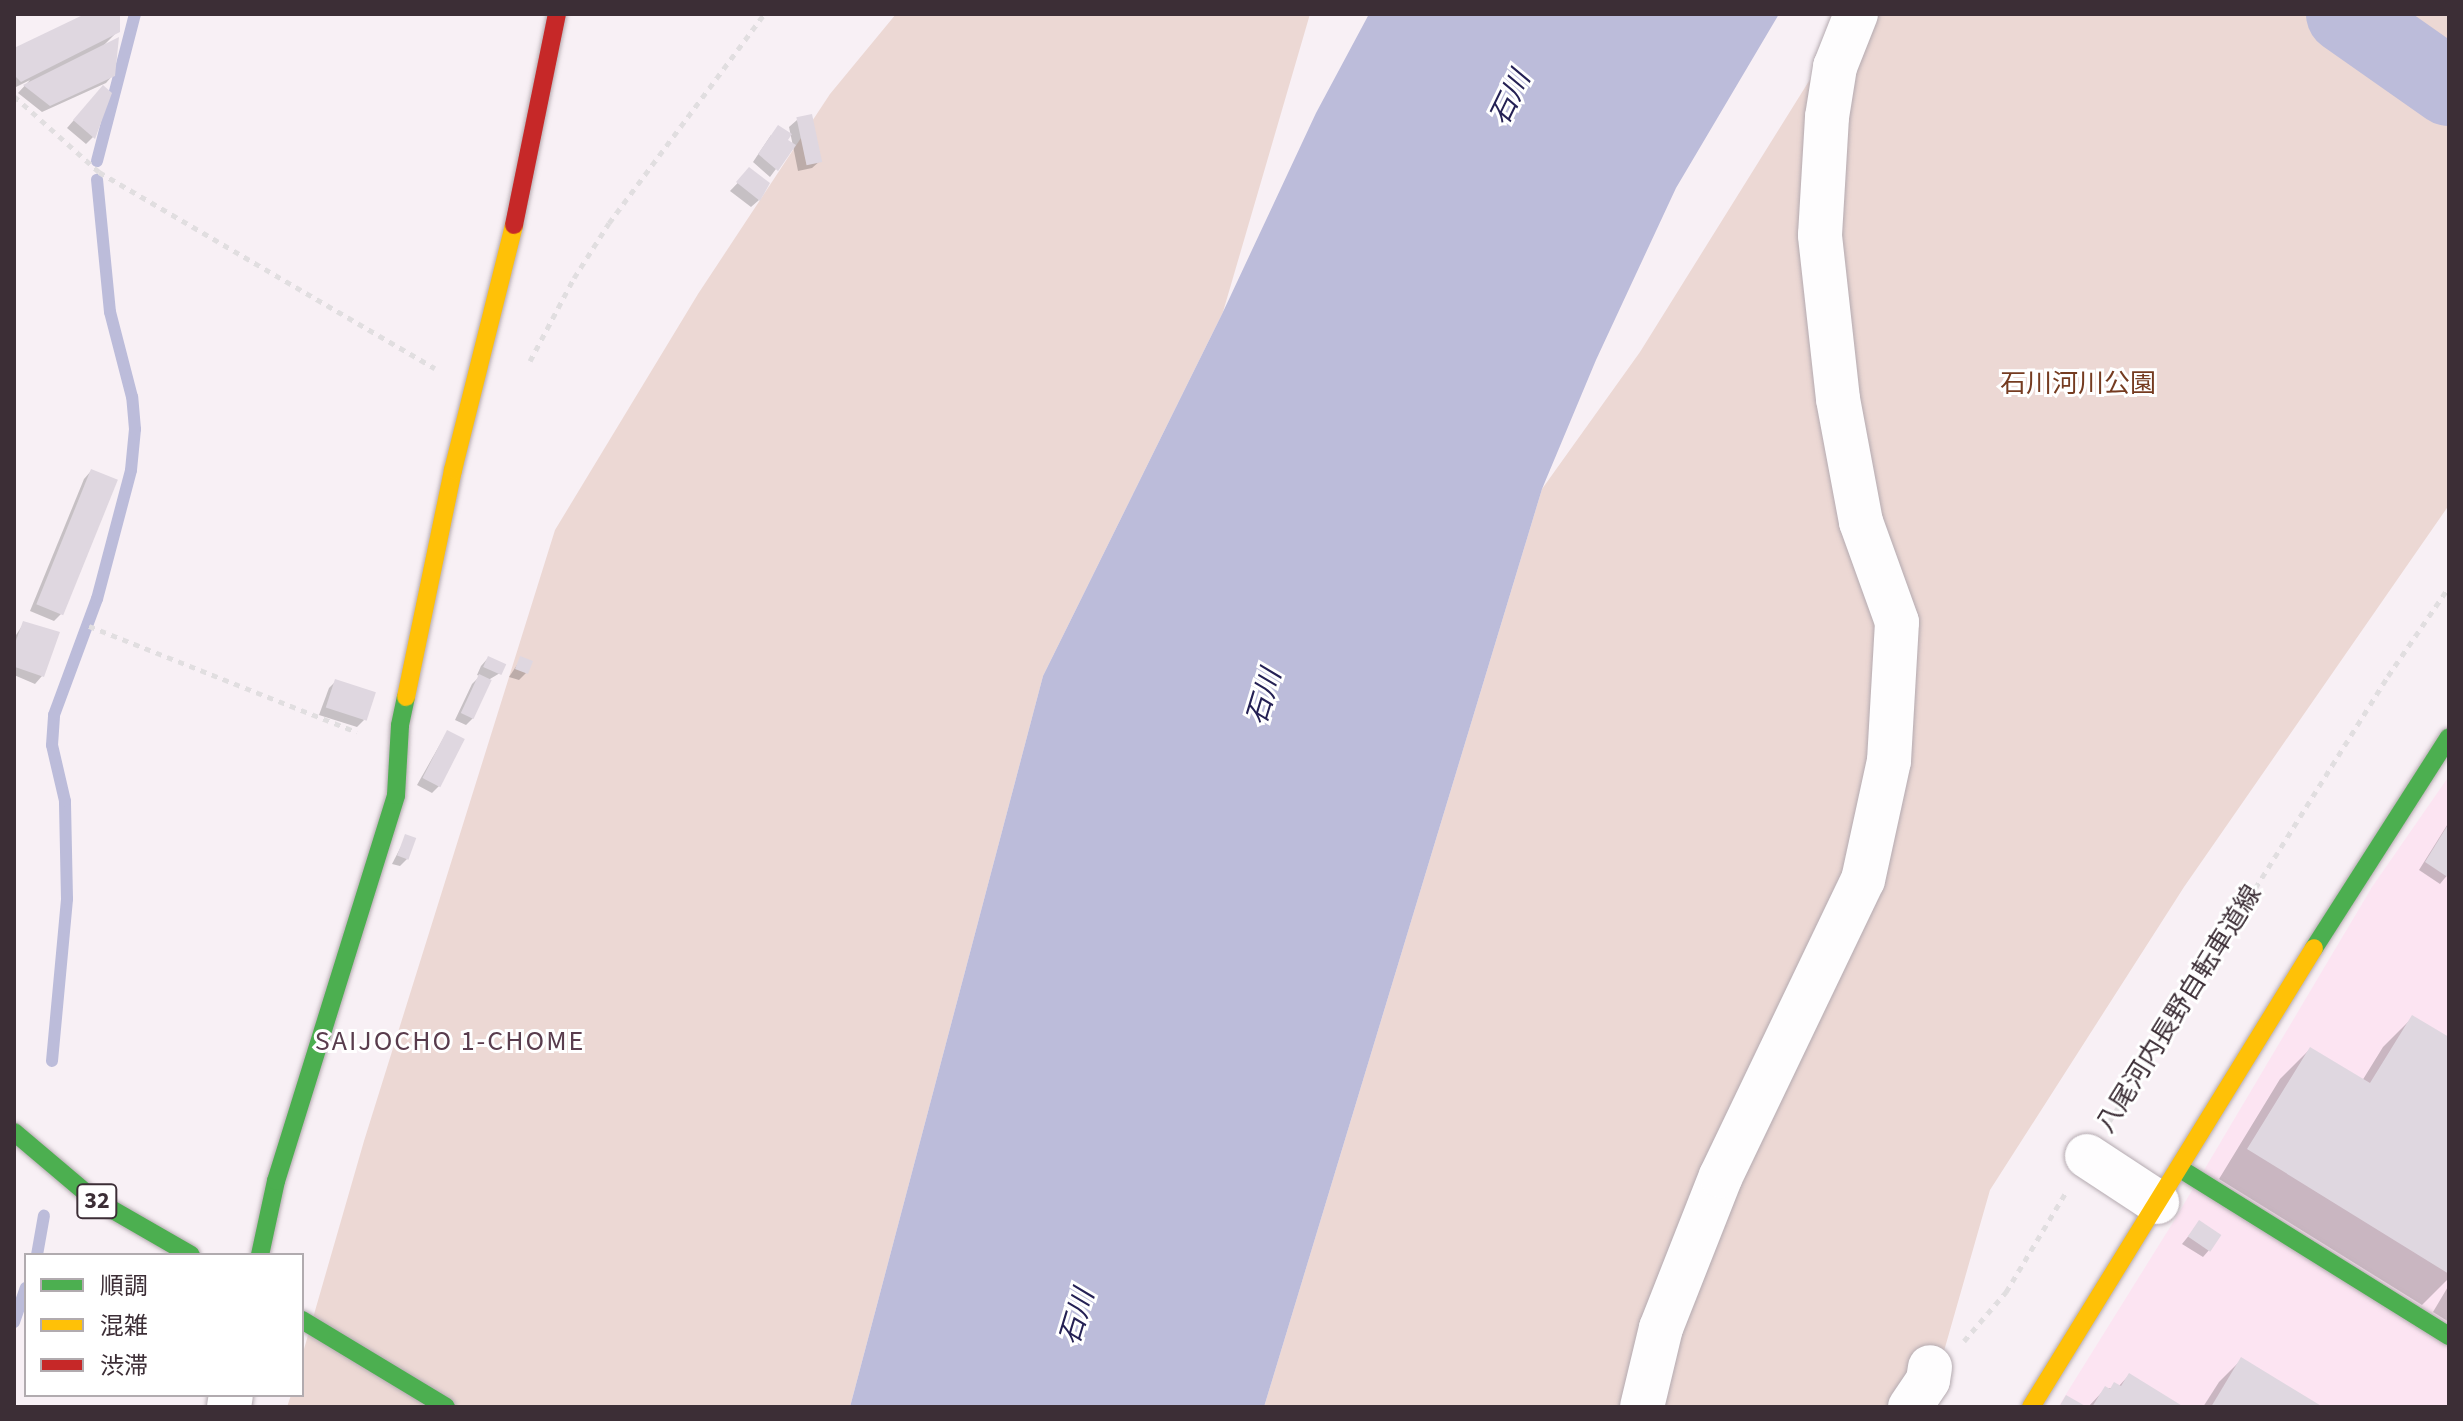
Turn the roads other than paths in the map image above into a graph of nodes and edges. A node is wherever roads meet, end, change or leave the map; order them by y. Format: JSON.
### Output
{"nodes":[{"id":1,"x":557,"y":14,"type":"edge"},
{"id":2,"x":1856,"y":14,"type":"edge"},
{"id":3,"x":2449,"y":737,"type":"edge"},
{"id":4,"x":14,"y":1132,"type":"edge"},
{"id":5,"x":2087,"y":1156,"type":"road end"},
{"id":6,"x":2168,"y":1185,"type":"junction"},
{"id":7,"x":188,"y":1253,"type":"edge"},
{"id":8,"x":260,"y":1253,"type":"edge"},
{"id":9,"x":304,"y":1321,"type":"edge"},
{"id":10,"x":2449,"y":1336,"type":"edge"},
{"id":11,"x":1930,"y":1367,"type":"road end"},
{"id":12,"x":446,"y":1407,"type":"edge"},
{"id":13,"x":1642,"y":1407,"type":"edge"},
{"id":14,"x":1910,"y":1407,"type":"edge"},
{"id":15,"x":2031,"y":1407,"type":"edge"}],
"edges":[{"from":1,"to":8,"type":"street"},
{"from":2,"to":13,"type":"street"},
{"from":3,"to":6,"type":"street"},
{"from":4,"to":7,"type":"street","number":"32"},
{"from":5,"to":6,"type":"street"},
{"from":6,"to":10,"type":"street"},
{"from":6,"to":15,"type":"street"},
{"from":9,"to":12,"type":"street"},
{"from":11,"to":14,"type":"street"}]}
